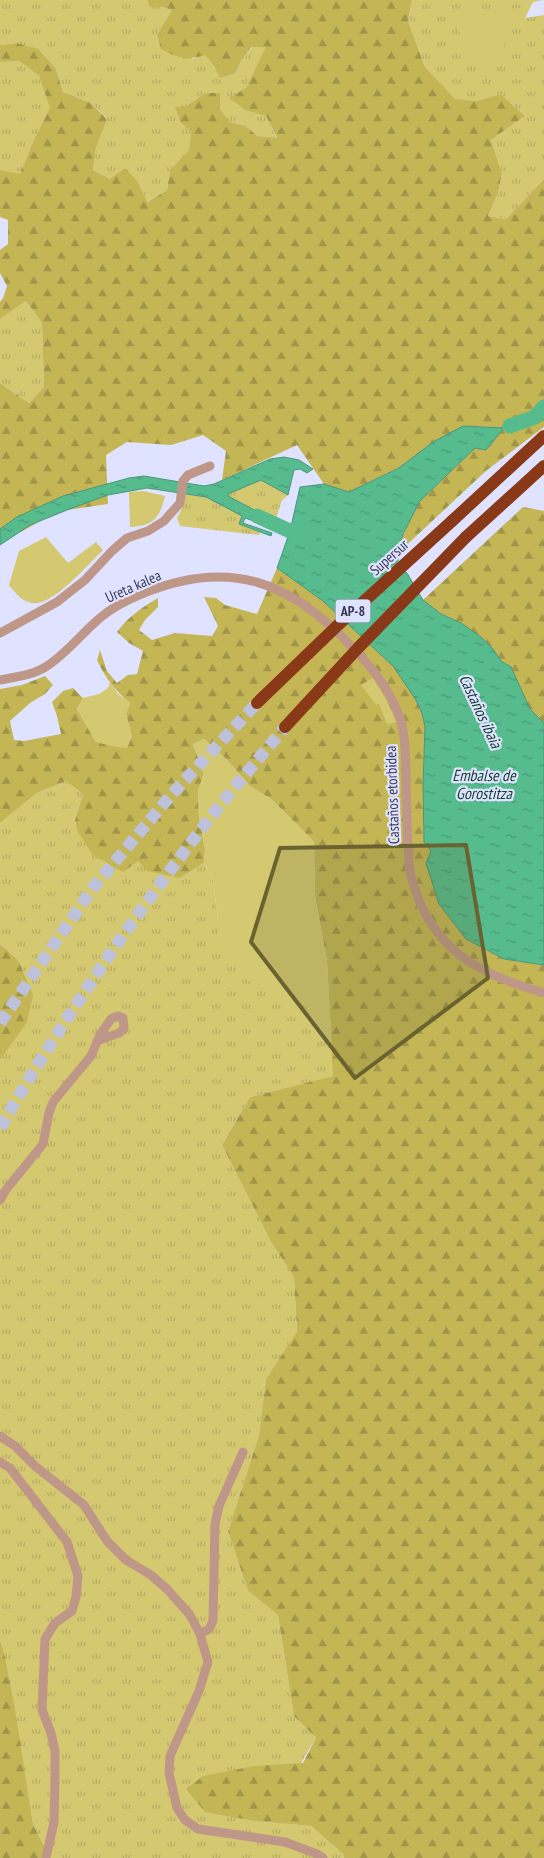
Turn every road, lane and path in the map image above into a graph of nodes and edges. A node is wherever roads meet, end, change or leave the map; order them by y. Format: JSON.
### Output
{"nodes":[{"id":1,"x":544,"y":436,"type":"edge"},
{"id":2,"x":210,"y":466,"type":"dead end"},
{"id":3,"x":544,"y":466,"type":"edge"},
{"id":4,"x":267,"y":585,"type":"joint"},
{"id":5,"x":0,"y":633,"type":"edge"},
{"id":6,"x":0,"y":680,"type":"edge"},
{"id":7,"x":257,"y":703,"type":"tunnel mouth"},
{"id":8,"x":285,"y":728,"type":"tunnel mouth"},
{"id":9,"x":544,"y":993,"type":"edge"},
{"id":10,"x":97,"y":1041,"type":"dead end"},
{"id":11,"x":0,"y":1200,"type":"edge"},
{"id":12,"x":0,"y":1436,"type":"edge"},
{"id":13,"x":243,"y":1452,"type":"dead end"},
{"id":14,"x":0,"y":1462,"type":"edge"},
{"id":15,"x":200,"y":1634,"type":"junction"},
{"id":16,"x":46,"y":1858,"type":"edge"},
{"id":17,"x":323,"y":1858,"type":"edge"}],
"edges":[{"from":1,"to":7,"type":"highway","name":"Supersur","number":"AP-8","bridge":true},
{"from":2,"to":5,"type":"street","name":"Ureta kalea"},
{"from":3,"to":8,"type":"highway","number":"AP-8","bridge":true},
{"from":4,"to":6,"type":"street","name":"Ureta kalea"},
{"from":4,"to":9,"type":"street","name":"Castaños etorbidea"},
{"from":10,"to":11,"type":"street"},
{"from":12,"to":15,"type":"street"},
{"from":13,"to":15,"type":"street"},
{"from":14,"to":16,"type":"street"},
{"from":15,"to":17,"type":"street"}]}
